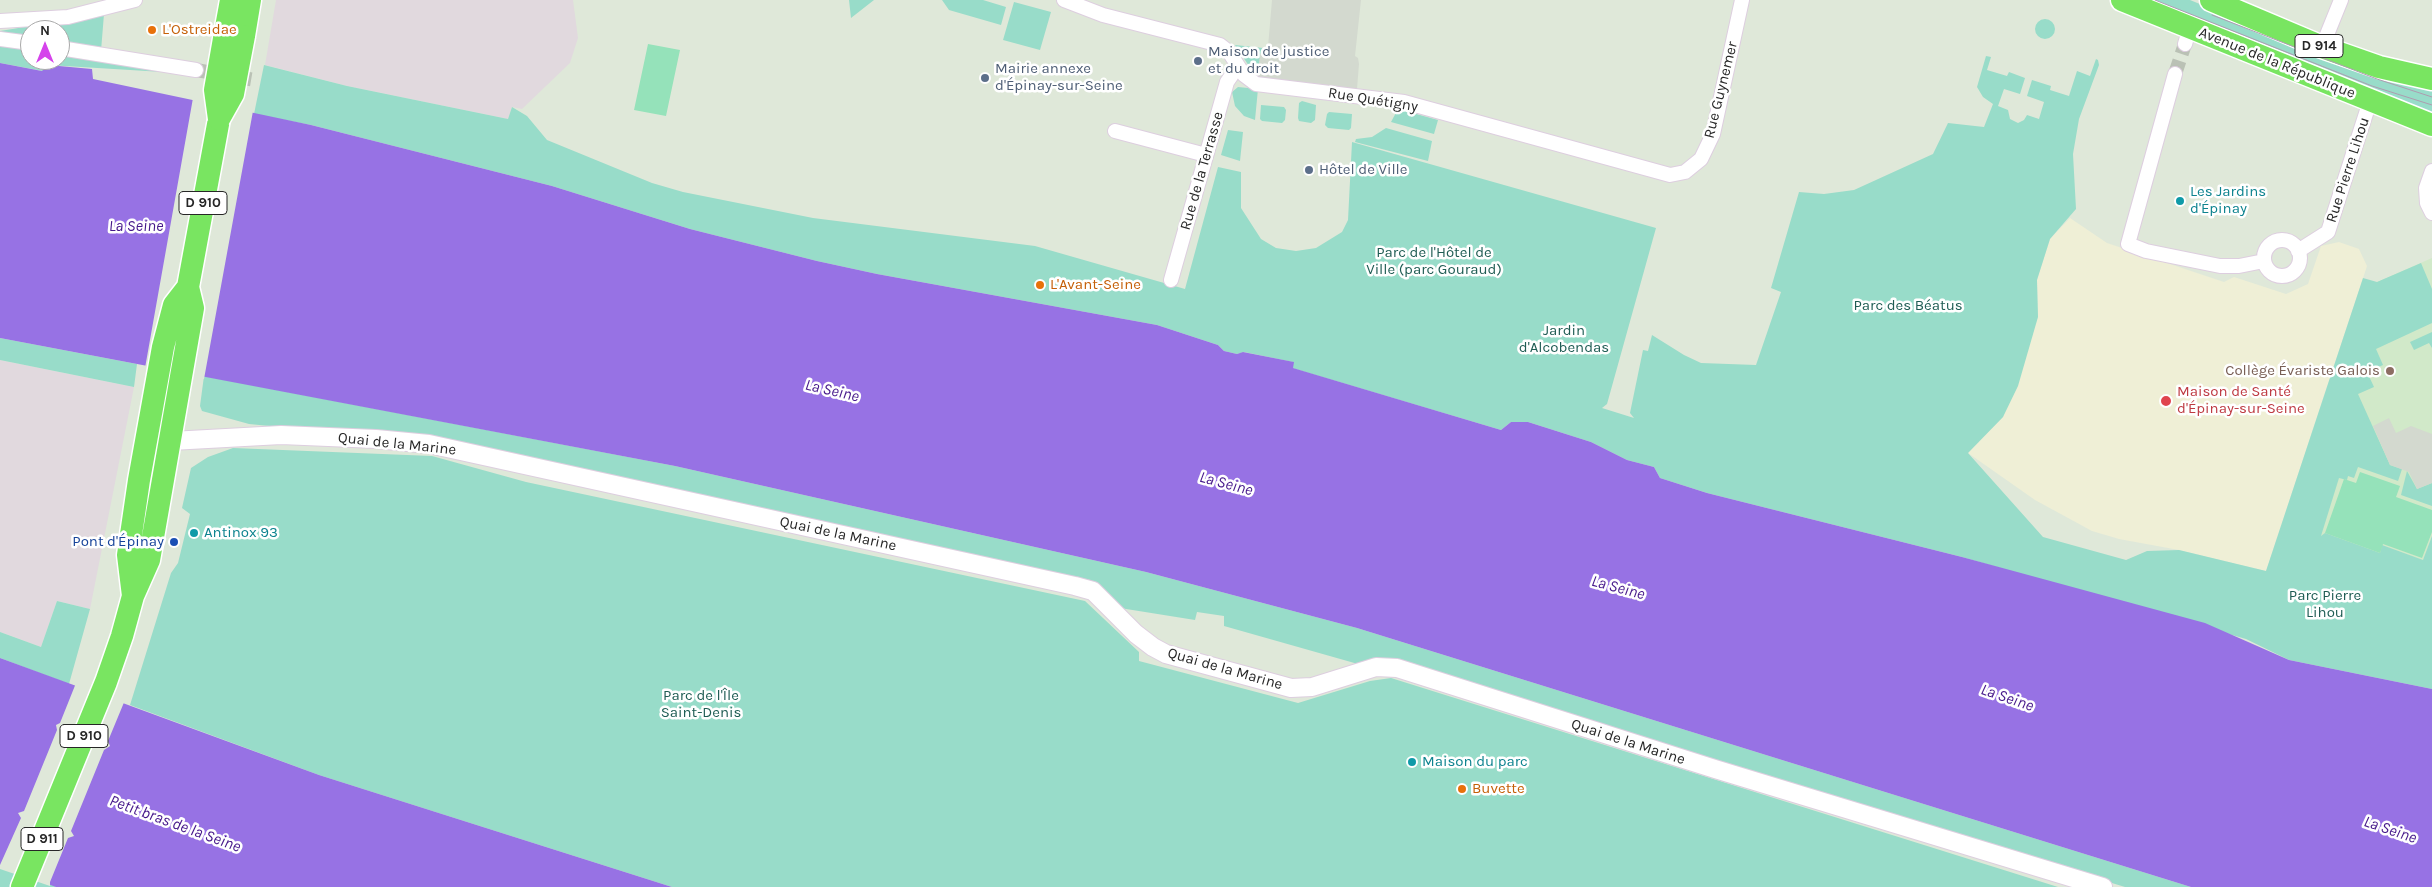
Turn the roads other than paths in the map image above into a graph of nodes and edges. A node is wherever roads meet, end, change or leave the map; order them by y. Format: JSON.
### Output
{"nodes":[{"id":1,"x":135,"y":0,"type":"edge"},
{"id":2,"x":231,"y":0,"type":"edge"},
{"id":3,"x":250,"y":0,"type":"edge"},
{"id":4,"x":1742,"y":0,"type":"edge"},
{"id":5,"x":2122,"y":0,"type":"edge"},
{"id":6,"x":2211,"y":0,"type":"edge"},
{"id":7,"x":2342,"y":0,"type":"edge"},
{"id":8,"x":1073,"y":1,"type":"edge"},
{"id":9,"x":0,"y":22,"type":"edge"},
{"id":10,"x":235,"y":34,"type":"junction"},
{"id":11,"x":0,"y":39,"type":"edge"},
{"id":12,"x":20,"y":42,"type":"edge"},
{"id":13,"x":2322,"y":47,"type":"junction"},
{"id":14,"x":70,"y":50,"type":"edge"},
{"id":15,"x":1238,"y":66,"type":"junction"},
{"id":16,"x":196,"y":70,"type":"tunnel mouth"},
{"id":17,"x":2174,"y":74,"type":"tunnel mouth"},
{"id":18,"x":2432,"y":79,"type":"edge"},
{"id":19,"x":2370,"y":102,"type":"junction"},
{"id":20,"x":2432,"y":125,"type":"edge"},
{"id":21,"x":1115,"y":131,"type":"dead end"},
{"id":22,"x":1206,"y":155,"type":"junction"},
{"id":23,"x":2432,"y":171,"type":"edge"},
{"id":24,"x":1684,"y":172,"type":"joint"},
{"id":25,"x":2432,"y":213,"type":"edge"},
{"id":26,"x":2298,"y":251,"type":"junction"},
{"id":27,"x":2264,"y":261,"type":"junction"},
{"id":28,"x":1171,"y":280,"type":"dead end"},
{"id":29,"x":188,"y":287,"type":"junction"},
{"id":30,"x":147,"y":437,"type":"junction"},
{"id":31,"x":171,"y":440,"type":"junction"},
{"id":32,"x":133,"y":596,"type":"junction"},
{"id":33,"x":63,"y":790,"type":"joint"},
{"id":34,"x":22,"y":887,"type":"edge"},
{"id":35,"x":2103,"y":887,"type":"edge"}],
"edges":[{"from":1,"to":9,"type":"street"},
{"from":2,"to":10,"type":"main road","number":"D 910"},
{"from":3,"to":10,"type":"main road","number":"D 910"},
{"from":4,"to":24,"type":"street","name":"Rue Guynemer"},
{"from":5,"to":19,"type":"main road","name":"Avenue de la République","number":"D 914"},
{"from":6,"to":13,"type":"main road","number":"D 914"},
{"from":7,"to":13,"type":"street"},
{"from":8,"to":15,"type":"street","name":"Rue Quétigny"},
{"from":10,"to":29,"type":"main road","number":"D 910","bridge":true},
{"from":11,"to":12,"type":"street"},
{"from":13,"to":18,"type":"main road","number":"D 914"},
{"from":14,"to":16,"type":"street"},
{"from":15,"to":22,"type":"street","name":"Rue de la Terrasse"},
{"from":15,"to":24,"type":"street","name":"Rue Quétigny"},
{"from":17,"to":27,"type":"street"},
{"from":19,"to":20,"type":"main road","name":"Avenue de la République","number":"D 914"},
{"from":19,"to":26,"type":"street","name":"Rue Pierre Lihou"},
{"from":21,"to":22,"type":"street"},
{"from":22,"to":28,"type":"street","name":"Rue de la Terrasse"},
{"from":23,"to":25,"type":"street"},
{"from":26,"to":27,"type":"street"},
{"from":26,"to":27,"type":"street"},
{"from":29,"to":30,"type":"main road","number":"D 910"},
{"from":29,"to":31,"type":"main road","number":"D 910"},
{"from":30,"to":31,"type":"main road"},
{"from":30,"to":32,"type":"main road","number":"D 910"},
{"from":31,"to":32,"type":"main road","number":"D 910"},
{"from":31,"to":35,"type":"street","name":"Quai de la Marine"},
{"from":32,"to":33,"type":"main road","number":"D 910"},
{"from":33,"to":34,"type":"main road","number":"D 911"}]}
